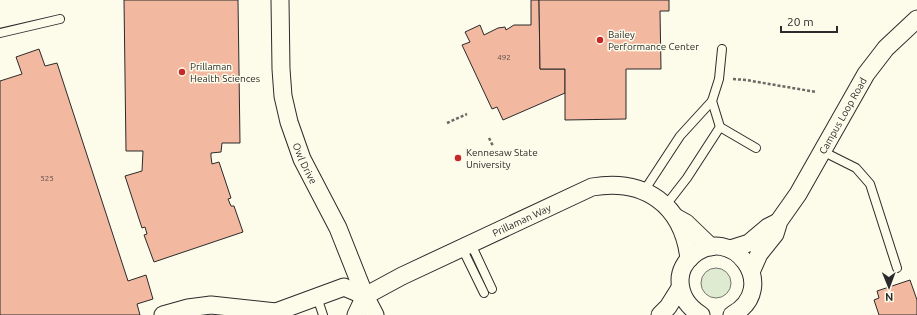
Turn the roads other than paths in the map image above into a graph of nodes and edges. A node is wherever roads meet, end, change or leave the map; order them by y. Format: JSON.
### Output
{"nodes":[{"id":1,"x":280,"y":0,"type":"edge"},
{"id":2,"x":60,"y":19,"type":"dead end"},
{"id":3,"x":917,"y":19,"type":"edge"},
{"id":4,"x":0,"y":33,"type":"edge"},
{"id":5,"x":722,"y":48,"type":"dead end"},
{"id":6,"x":712,"y":101,"type":"junction"},
{"id":7,"x":720,"y":127,"type":"junction"},
{"id":8,"x":756,"y":148,"type":"dead end"},
{"id":9,"x":822,"y":151,"type":"junction"},
{"id":10,"x":644,"y":191,"type":"junction"},
{"id":11,"x":671,"y":211,"type":"junction"},
{"id":12,"x":779,"y":221,"type":"junction"},
{"id":13,"x":466,"y":246,"type":"junction"},
{"id":14,"x":711,"y":247,"type":"junction"},
{"id":15,"x":730,"y":249,"type":"junction"},
{"id":16,"x":689,"y":259,"type":"junction"},
{"id":17,"x":897,"y":268,"type":"dead end"},
{"id":18,"x":752,"y":272,"type":"junction"},
{"id":19,"x":680,"y":288,"type":"junction"},
{"id":20,"x":492,"y":290,"type":"dead end"},
{"id":21,"x":484,"y":293,"type":"dead end"},
{"id":22,"x":366,"y":296,"type":"junction"},
{"id":23,"x":750,"y":297,"type":"junction"},
{"id":24,"x":317,"y":298,"type":"junction"},
{"id":25,"x":277,"y":313,"type":"edge"},
{"id":26,"x":163,"y":315,"type":"edge"},
{"id":27,"x":323,"y":315,"type":"edge"},
{"id":28,"x":356,"y":315,"type":"edge"},
{"id":29,"x":375,"y":315,"type":"edge"},
{"id":30,"x":660,"y":315,"type":"edge"},
{"id":31,"x":701,"y":315,"type":"edge"},
{"id":32,"x":732,"y":315,"type":"edge"},
{"id":33,"x":752,"y":315,"type":"edge"}],
"edges":[{"from":1,"to":22,"type":"street","name":"Owl Drive"},
{"from":2,"to":4,"type":"lane"},
{"from":3,"to":9,"type":"street","name":"Campus Loop Road"},
{"from":5,"to":6,"type":"lane"},
{"from":6,"to":7,"type":"lane"},
{"from":6,"to":10,"type":"lane"},
{"from":7,"to":8,"type":"lane"},
{"from":7,"to":11,"type":"lane"},
{"from":9,"to":12,"type":"street","name":"Campus Loop Road"},
{"from":9,"to":17,"type":"lane"},
{"from":10,"to":11,"type":"street","name":"Prillaman Way"},
{"from":10,"to":13,"type":"street","name":"Prillaman Way"},
{"from":11,"to":14,"type":"street","name":"Prillaman Way"},
{"from":11,"to":16,"type":"street"},
{"from":12,"to":15,"type":"street","name":"Campus Loop Road"},
{"from":12,"to":18,"type":"street","name":"Campus Loop Road"},
{"from":13,"to":20,"type":"lane"},
{"from":13,"to":21,"type":"lane"},
{"from":13,"to":22,"type":"street","name":"Prillaman Way"},
{"from":14,"to":15,"type":"street"},
{"from":14,"to":16,"type":"street"},
{"from":15,"to":18,"type":"street"},
{"from":16,"to":19,"type":"street"},
{"from":18,"to":23,"type":"street","name":"Campus Loop Road"},
{"from":19,"to":30,"type":"street"},
{"from":19,"to":31,"type":"street"},
{"from":22,"to":24,"type":"street"},
{"from":22,"to":28,"type":"street"},
{"from":22,"to":29,"type":"street","name":"Owl Drive"},
{"from":23,"to":32,"type":"street"},
{"from":23,"to":33,"type":"street","name":"Campus Loop Road"},
{"from":24,"to":25,"type":"street"},
{"from":24,"to":27,"type":"lane"},
{"from":25,"to":26,"type":"street"}]}
